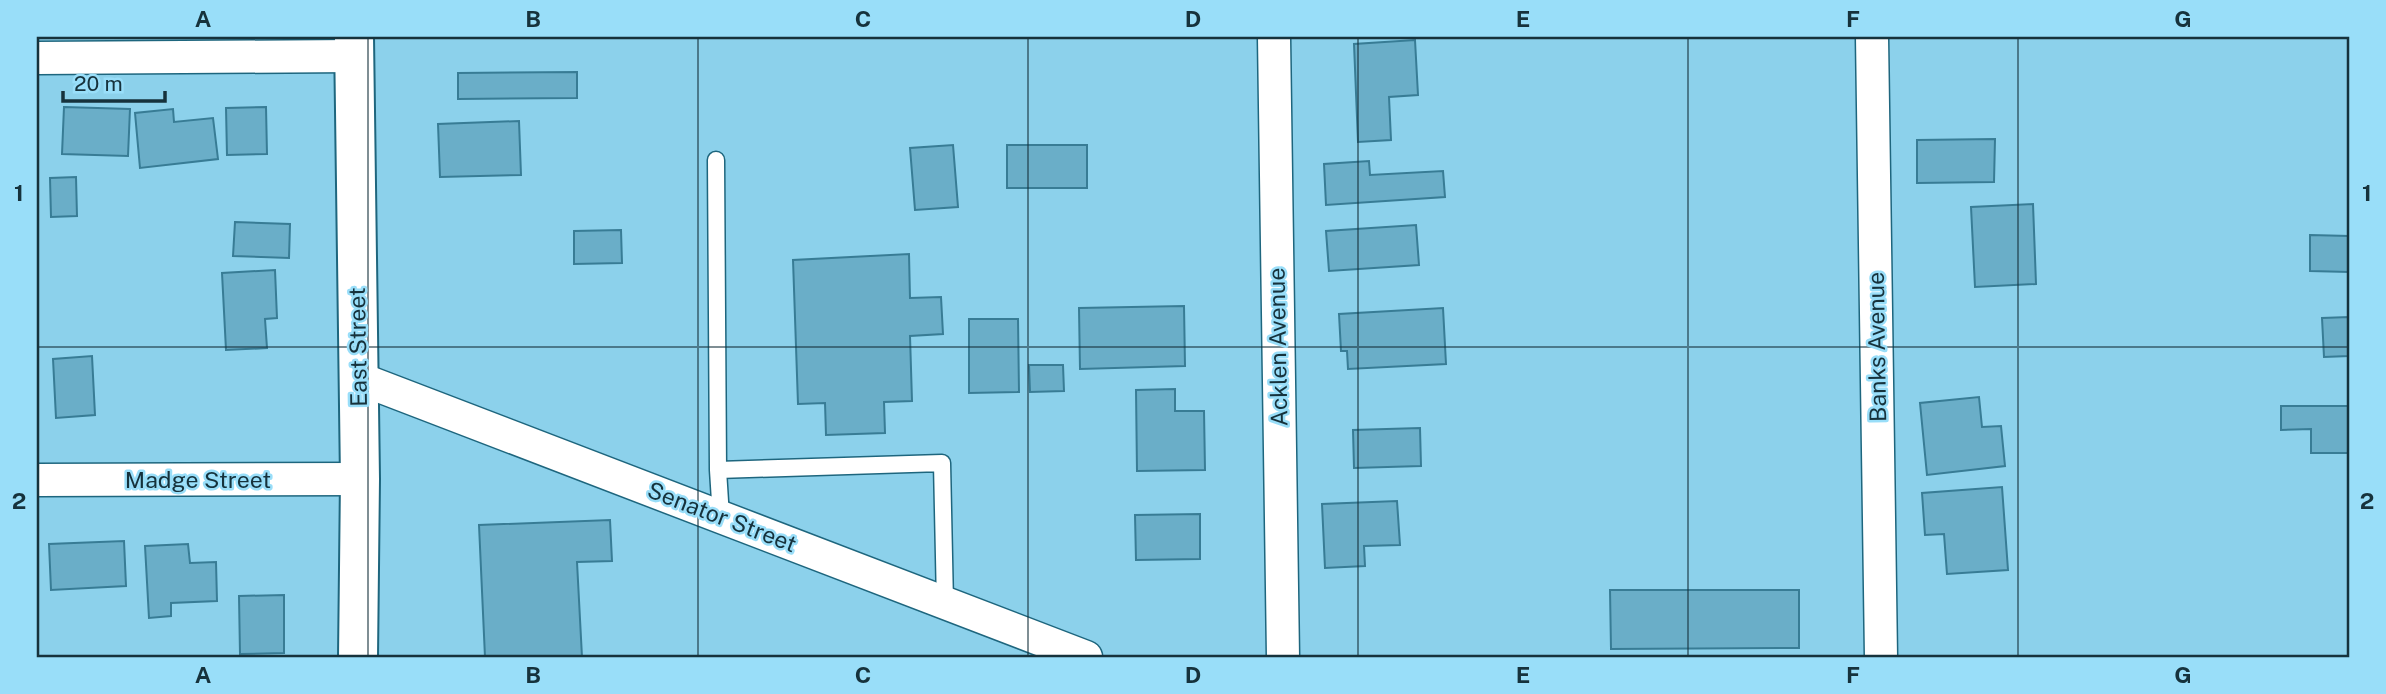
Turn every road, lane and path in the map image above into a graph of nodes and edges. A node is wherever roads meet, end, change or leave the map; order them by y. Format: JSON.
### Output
{"nodes":[{"id":1,"x":1274,"y":37,"type":"edge"},
{"id":2,"x":1872,"y":37,"type":"edge"},
{"id":3,"x":354,"y":47,"type":"edge"},
{"id":4,"x":37,"y":58,"type":"edge"},
{"id":5,"x":716,"y":160,"type":"dead end"},
{"id":6,"x":358,"y":378,"type":"junction"},
{"id":7,"x":718,"y":470,"type":"junction"},
{"id":8,"x":360,"y":479,"type":"junction"},
{"id":9,"x":37,"y":480,"type":"edge"},
{"id":10,"x":721,"y":517,"type":"junction"},
{"id":11,"x":946,"y":604,"type":"junction"},
{"id":12,"x":358,"y":657,"type":"edge"},
{"id":13,"x":1086,"y":657,"type":"edge"},
{"id":14,"x":1283,"y":657,"type":"edge"},
{"id":15,"x":1881,"y":657,"type":"edge"}],
"edges":[{"from":1,"to":14,"type":"street","name":"Acklen Avenue"},
{"from":2,"to":15,"type":"street","name":"Banks Avenue"},
{"from":3,"to":4,"type":"street"},
{"from":3,"to":6,"type":"street","name":"East Street"},
{"from":5,"to":7,"type":"lane"},
{"from":6,"to":8,"type":"street","name":"East Street"},
{"from":6,"to":10,"type":"street","name":"Senator Street"},
{"from":7,"to":10,"type":"lane"},
{"from":7,"to":11,"type":"lane"},
{"from":8,"to":9,"type":"street","name":"Madge Street"},
{"from":8,"to":12,"type":"street","name":"East Street"},
{"from":10,"to":11,"type":"street","name":"Senator Street"},
{"from":11,"to":13,"type":"street","name":"Senator Street"}]}
